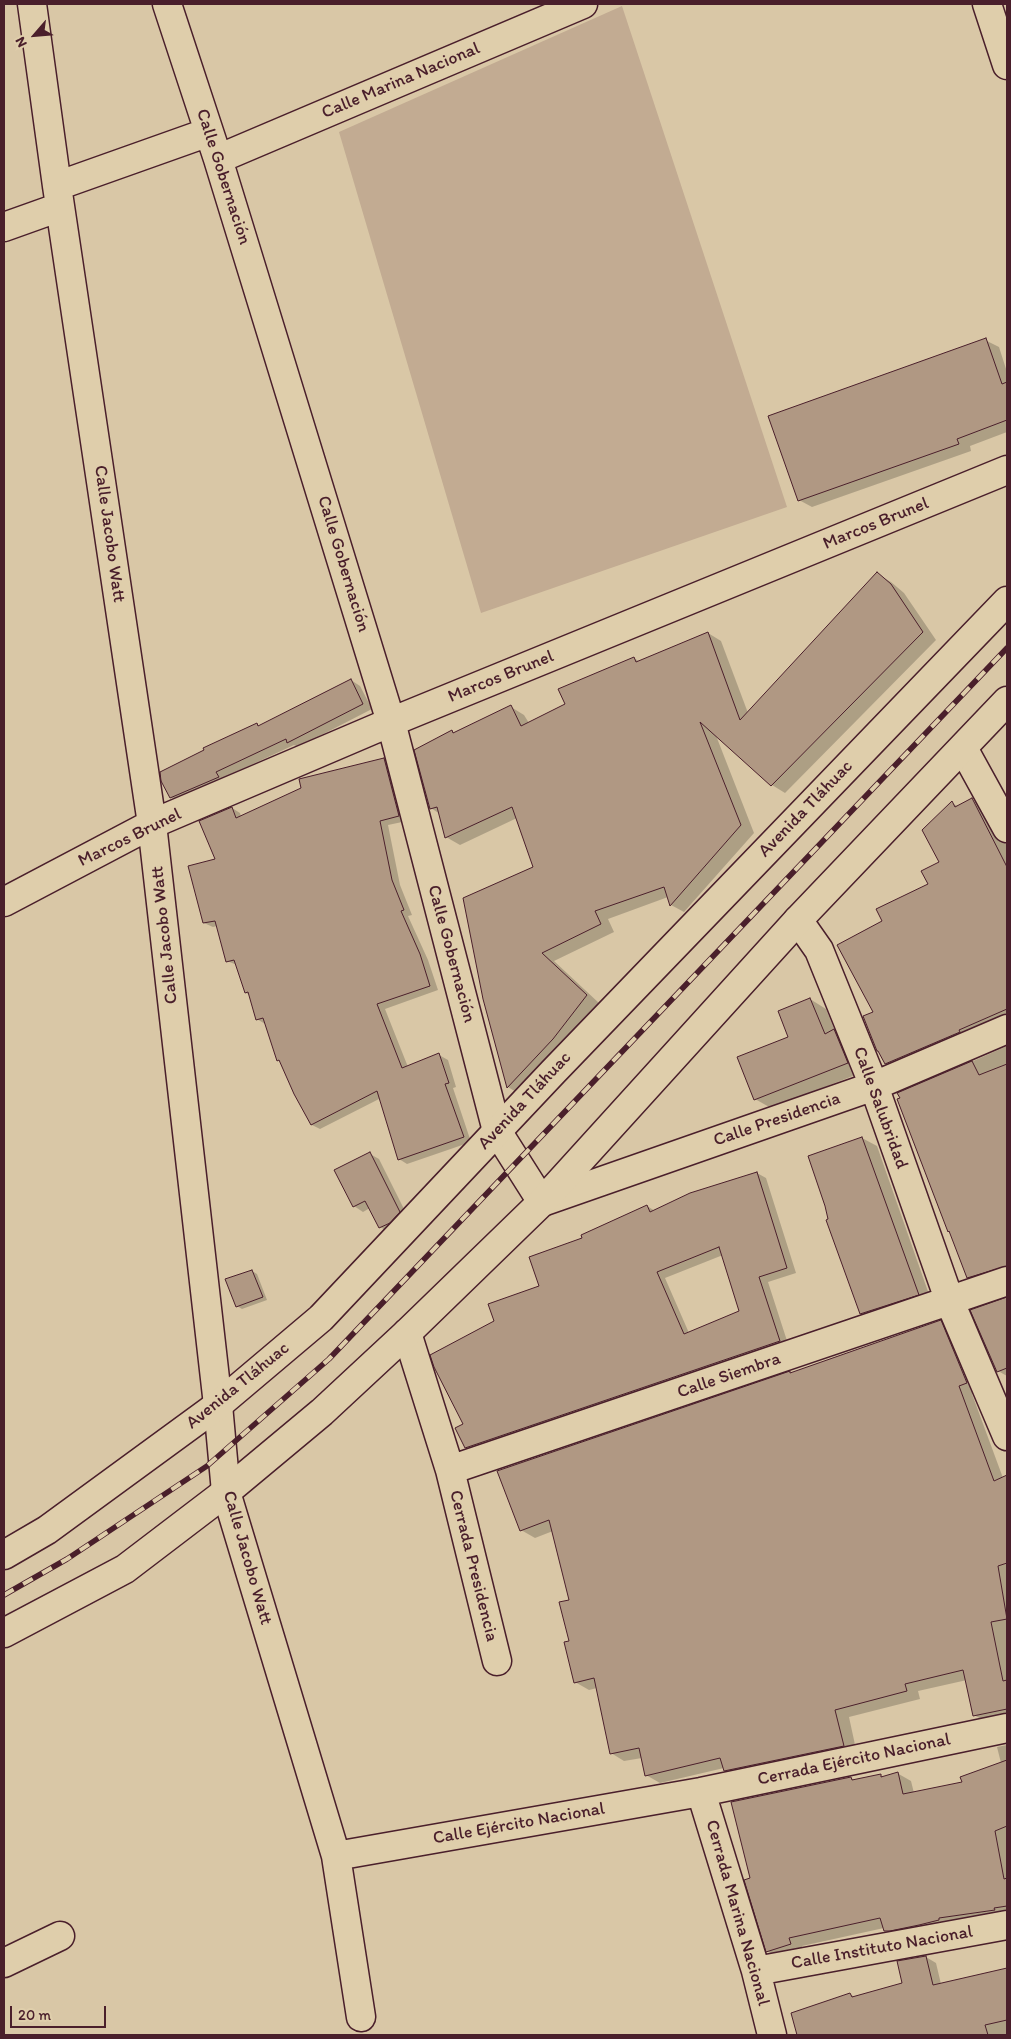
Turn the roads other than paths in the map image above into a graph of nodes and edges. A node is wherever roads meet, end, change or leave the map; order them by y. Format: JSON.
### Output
{"nodes":[{"id":1,"x":32,"y":4,"type":"edge"},
{"id":2,"x":168,"y":4,"type":"edge"},
{"id":3,"x":583,"y":4,"type":"edge"},
{"id":4,"x":987,"y":4,"type":"edge"},
{"id":5,"x":1007,"y":65,"type":"edge"},
{"id":6,"x":209,"y":132,"type":"junction"},
{"id":7,"x":218,"y":158,"type":"junction"},
{"id":8,"x":59,"y":197,"type":"junction"},
{"id":9,"x":4,"y":227,"type":"edge"},
{"id":10,"x":1007,"y":470,"type":"edge"},
{"id":11,"x":1007,"y":601,"type":"edge"},
{"id":12,"x":1007,"y":702,"type":"edge"},
{"id":13,"x":391,"y":722,"type":"junction"},
{"id":14,"x":963,"y":748,"type":"junction"},
{"id":15,"x":152,"y":824,"type":"junction"},
{"id":16,"x":1007,"y":828,"type":"edge"},
{"id":17,"x":4,"y":902,"type":"edge"},
{"id":18,"x":798,"y":920,"type":"junction"},
{"id":19,"x":1007,"y":1029,"type":"edge"},
{"id":20,"x":874,"y":1086,"type":"junction"},
{"id":21,"x":497,"y":1130,"type":"junction"},
{"id":22,"x":542,"y":1202,"type":"junction"},
{"id":23,"x":1007,"y":1281,"type":"edge"},
{"id":24,"x":950,"y":1302,"type":"junction"},
{"id":25,"x":407,"y":1333,"type":"junction"},
{"id":26,"x":218,"y":1405,"type":"junction"},
{"id":27,"x":1007,"y":1436,"type":"edge"},
{"id":28,"x":450,"y":1470,"type":"junction"},
{"id":29,"x":226,"y":1492,"type":"junction"},
{"id":30,"x":4,"y":1555,"type":"edge"},
{"id":31,"x":4,"y":1633,"type":"edge"},
{"id":32,"x":497,"y":1661,"type":"dead end"},
{"id":33,"x":1007,"y":1728,"type":"edge"},
{"id":34,"x":701,"y":1792,"type":"junction"},
{"id":35,"x":336,"y":1856,"type":"junction"},
{"id":36,"x":1007,"y":1925,"type":"edge"},
{"id":37,"x":60,"y":1936,"type":"dead end"},
{"id":38,"x":4,"y":1963,"type":"edge"},
{"id":39,"x":756,"y":1972,"type":"junction"},
{"id":40,"x":361,"y":2017,"type":"dead end"},
{"id":41,"x":772,"y":2035,"type":"edge"}],
"edges":[{"from":1,"to":8,"type":"street","name":"Calle Jacobo Watt"},
{"from":2,"to":6,"type":"street","name":"Calle Gobernación"},
{"from":3,"to":7,"type":"street","name":"Calle Marina Nacional"},
{"from":4,"to":5,"type":"street"},
{"from":6,"to":7,"type":"street","name":"Calle Gobernación"},
{"from":6,"to":8,"type":"street"},
{"from":7,"to":13,"type":"street","name":"Calle Gobernación"},
{"from":8,"to":9,"type":"street"},
{"from":8,"to":15,"type":"street","name":"Calle Jacobo Watt"},
{"from":10,"to":13,"type":"street","name":"Marcos Brunel"},
{"from":11,"to":21,"type":"street","name":"Avenida Tláhuac"},
{"from":12,"to":14,"type":"street"},
{"from":13,"to":15,"type":"street","name":"Marcos Brunel"},
{"from":13,"to":21,"type":"street","name":"Calle Gobernación"},
{"from":14,"to":16,"type":"street"},
{"from":14,"to":18,"type":"street"},
{"from":15,"to":17,"type":"street","name":"Marcos Brunel"},
{"from":15,"to":26,"type":"street","name":"Calle Jacobo Watt"},
{"from":18,"to":20,"type":"street","name":"Calle Salubridad"},
{"from":18,"to":22,"type":"street"},
{"from":19,"to":20,"type":"street","name":"Calle Presidencia"},
{"from":20,"to":22,"type":"street","name":"Calle Presidencia"},
{"from":20,"to":24,"type":"street","name":"Calle Salubridad"},
{"from":21,"to":22,"type":"street","name":"Calle Gobernación"},
{"from":21,"to":26,"type":"street","name":"Avenida Tláhuac"},
{"from":22,"to":25,"type":"street"},
{"from":23,"to":24,"type":"street","name":"Calle Siembra"},
{"from":24,"to":27,"type":"street","name":"Calle Salubridad"},
{"from":24,"to":28,"type":"street","name":"Calle Siembra"},
{"from":25,"to":28,"type":"street"},
{"from":25,"to":29,"type":"street"},
{"from":26,"to":29,"type":"street","name":"Calle Jacobo Watt"},
{"from":26,"to":30,"type":"street","name":"Avenida Tláhuac"},
{"from":28,"to":32,"type":"street","name":"Cerrada Presidencia"},
{"from":29,"to":31,"type":"street"},
{"from":29,"to":35,"type":"street","name":"Calle Jacobo Watt"},
{"from":33,"to":34,"type":"street","name":"Cerrada Ejército Nacional"},
{"from":34,"to":35,"type":"street","name":"Calle Ejército Nacional"},
{"from":34,"to":39,"type":"street","name":"Cerrada Marina Nacional"},
{"from":35,"to":40,"type":"street","name":"Calle Jacobo Watt"},
{"from":36,"to":39,"type":"street","name":"Calle Instituto Nacional"},
{"from":37,"to":38,"type":"street"},
{"from":39,"to":41,"type":"street","name":"Cerrada Marina Nacional"}]}
